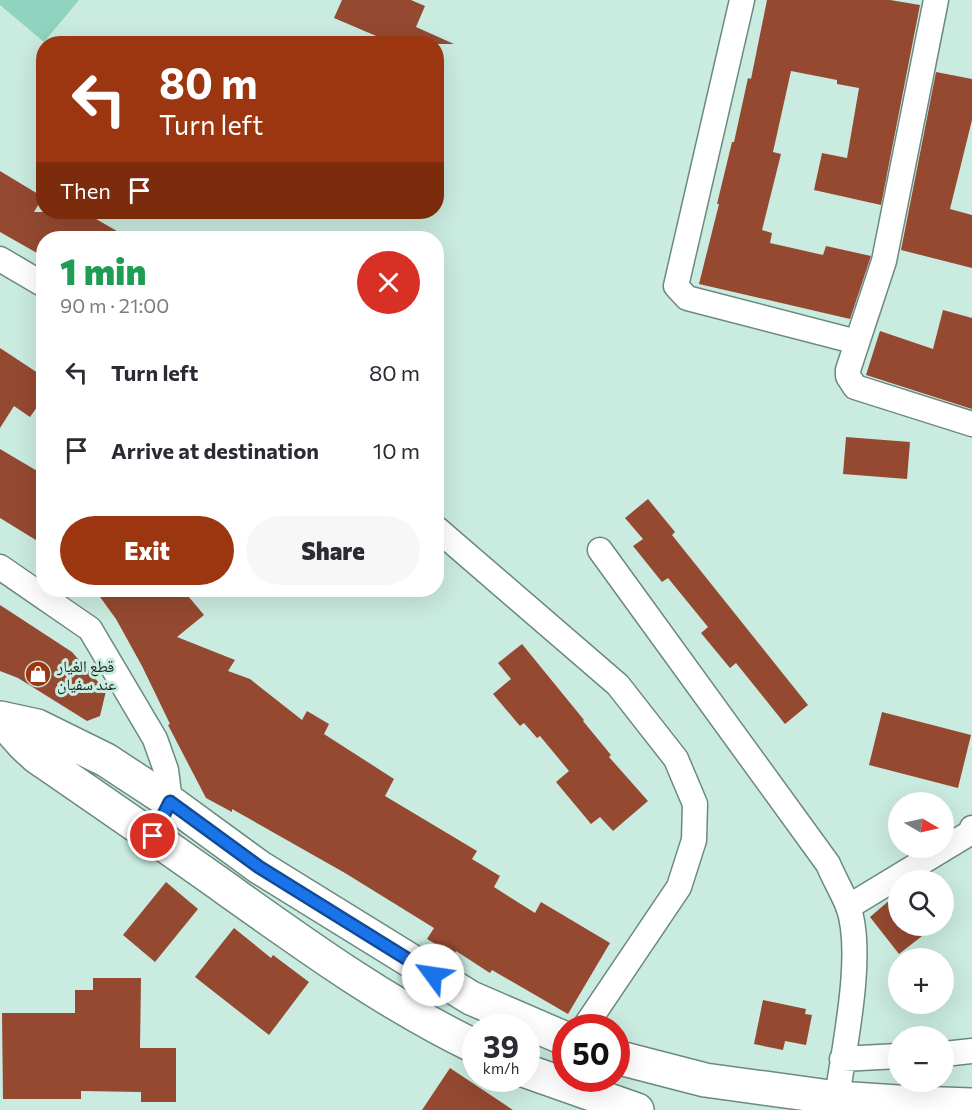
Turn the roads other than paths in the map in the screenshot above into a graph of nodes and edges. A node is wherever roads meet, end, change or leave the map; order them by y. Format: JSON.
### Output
{"nodes":[{"id":1,"x":742,"y":0,"type":"edge"},
{"id":2,"x":936,"y":0,"type":"edge"},
{"id":3,"x":0,"y":259,"type":"edge"},
{"id":4,"x":36,"y":280,"type":"edge"},
{"id":5,"x":858,"y":342,"type":"junction"},
{"id":6,"x":972,"y":424,"type":"edge"},
{"id":7,"x":444,"y":535,"type":"edge"},
{"id":8,"x":600,"y":550,"type":"dead end"},
{"id":9,"x":0,"y":567,"type":"edge"},
{"id":10,"x":36,"y":592,"type":"edge"},
{"id":11,"x":44,"y":597,"type":"edge"},
{"id":12,"x":1,"y":719,"type":"edge"},
{"id":13,"x":170,"y":802,"type":"junction"},
{"id":14,"x":972,"y":828,"type":"edge"},
{"id":15,"x":153,"y":836,"type":"junction"},
{"id":16,"x":848,"y":907,"type":"junction"},
{"id":17,"x":593,"y":1014,"type":"edge"},
{"id":18,"x":552,"y":1033,"type":"edge"},
{"id":19,"x":462,"y":1040,"type":"edge"},
{"id":20,"x":972,"y":1051,"type":"edge"},
{"id":21,"x":954,"y":1053,"type":"edge"},
{"id":22,"x":888,"y":1057,"type":"edge"},
{"id":23,"x":842,"y":1059,"type":"junction"},
{"id":24,"x":630,"y":1061,"type":"edge"},
{"id":25,"x":540,"y":1076,"type":"edge"},
{"id":26,"x":837,"y":1098,"type":"junction"},
{"id":27,"x":972,"y":1105,"type":"edge"},
{"id":28,"x":618,"y":1107,"type":"edge"}],
"edges":[{"from":1,"to":5,"type":"street"},
{"from":2,"to":5,"type":"street"},
{"from":3,"to":4,"type":"street"},
{"from":5,"to":6,"type":"street"},
{"from":7,"to":17,"type":"street"},
{"from":8,"to":16,"type":"street"},
{"from":9,"to":10,"type":"street"},
{"from":11,"to":13,"type":"street"},
{"from":12,"to":13,"type":"main road"},
{"from":12,"to":15,"type":"main road"},
{"from":13,"to":15,"type":"street"},
{"from":13,"to":18,"type":"main road"},
{"from":14,"to":16,"type":"street"},
{"from":15,"to":19,"type":"main road"},
{"from":16,"to":23,"type":"street"},
{"from":20,"to":21,"type":"street"},
{"from":22,"to":23,"type":"street"},
{"from":23,"to":26,"type":"street"},
{"from":24,"to":26,"type":"main road"},
{"from":25,"to":28,"type":"main road"},
{"from":26,"to":27,"type":"main road"}]}
